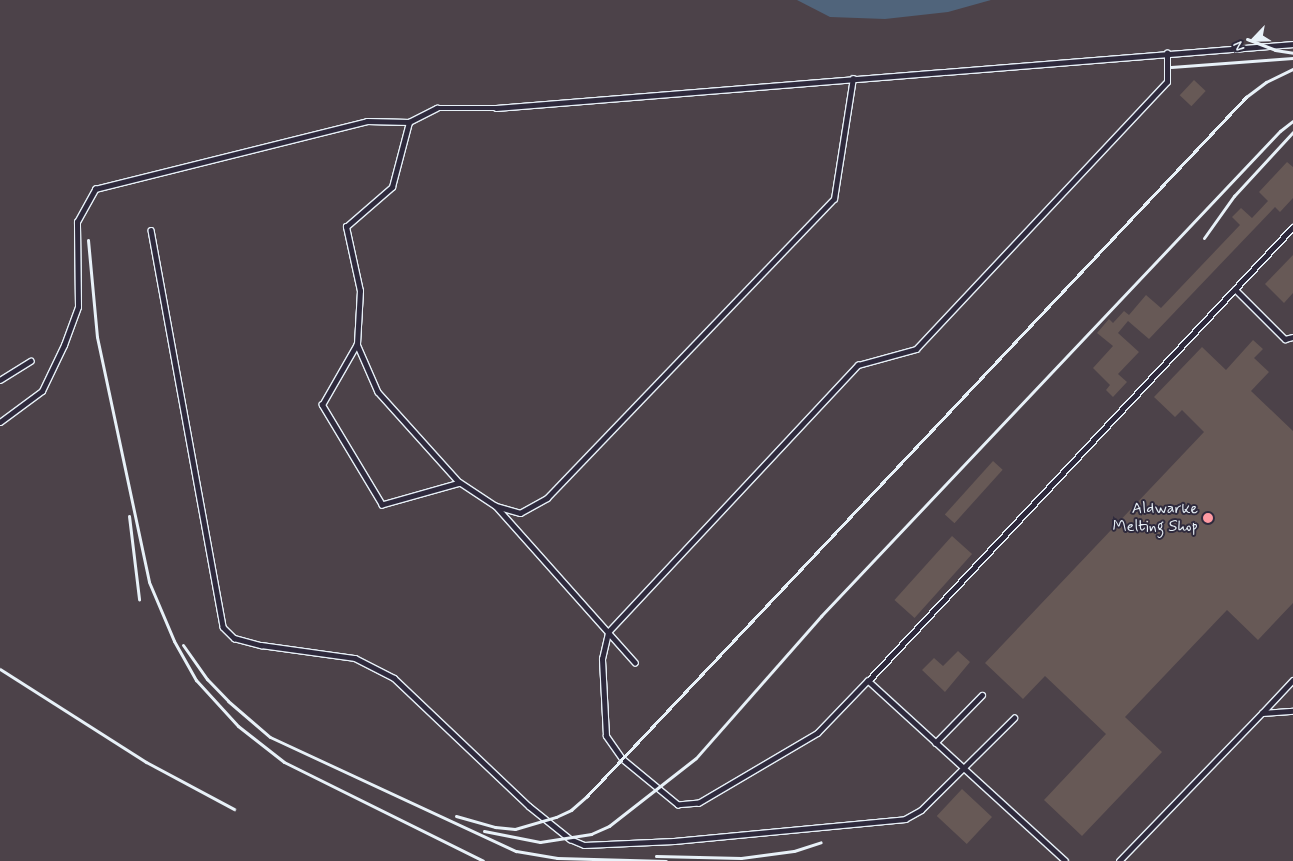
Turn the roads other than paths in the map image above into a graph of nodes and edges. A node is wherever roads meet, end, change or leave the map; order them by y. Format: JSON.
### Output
{"nodes":[{"id":1,"x":1293,"y":44,"type":"edge"},
{"id":2,"x":1167,"y":53,"type":"junction"},
{"id":3,"x":853,"y":78,"type":"junction"},
{"id":4,"x":409,"y":122,"type":"junction"},
{"id":5,"x":1293,"y":227,"type":"edge"},
{"id":6,"x":151,"y":230,"type":"dead end"},
{"id":7,"x":1235,"y":289,"type":"junction"},
{"id":8,"x":1293,"y":336,"type":"edge"},
{"id":9,"x":357,"y":344,"type":"junction"},
{"id":10,"x":30,"y":361,"type":"dead end"},
{"id":11,"x":0,"y":380,"type":"edge"},
{"id":12,"x":0,"y":422,"type":"edge"},
{"id":13,"x":460,"y":483,"type":"junction"},
{"id":14,"x":495,"y":506,"type":"junction"},
{"id":15,"x":608,"y":632,"type":"junction"},
{"id":16,"x":635,"y":663,"type":"dead end"},
{"id":17,"x":1293,"y":680,"type":"edge"},
{"id":18,"x":868,"y":681,"type":"junction"},
{"id":19,"x":982,"y":695,"type":"dead end"},
{"id":20,"x":1293,"y":711,"type":"edge"},
{"id":21,"x":1262,"y":713,"type":"junction"},
{"id":22,"x":1014,"y":718,"type":"dead end"},
{"id":23,"x":935,"y":743,"type":"junction"},
{"id":24,"x":964,"y":769,"type":"junction"},
{"id":25,"x":1065,"y":861,"type":"edge"},
{"id":26,"x":1119,"y":861,"type":"edge"}],
"edges":[{"from":1,"to":2,"type":"lane"},
{"from":2,"to":3,"type":"lane"},
{"from":2,"to":15,"type":"lane"},
{"from":3,"to":4,"type":"lane"},
{"from":3,"to":14,"type":"lane"},
{"from":4,"to":9,"type":"lane"},
{"from":4,"to":12,"type":"lane"},
{"from":5,"to":7,"type":"lane"},
{"from":6,"to":24,"type":"lane"},
{"from":7,"to":8,"type":"lane"},
{"from":7,"to":18,"type":"lane"},
{"from":9,"to":13,"type":"lane"},
{"from":9,"to":13,"type":"lane"},
{"from":10,"to":11,"type":"lane"},
{"from":13,"to":14,"type":"lane"},
{"from":14,"to":15,"type":"lane"},
{"from":15,"to":16,"type":"lane"},
{"from":15,"to":18,"type":"lane"},
{"from":17,"to":21,"type":"lane"},
{"from":18,"to":23,"type":"lane"},
{"from":19,"to":23,"type":"lane"},
{"from":20,"to":21,"type":"lane"},
{"from":21,"to":26,"type":"lane"},
{"from":22,"to":24,"type":"lane"},
{"from":23,"to":24,"type":"lane"},
{"from":24,"to":25,"type":"lane"}]}
